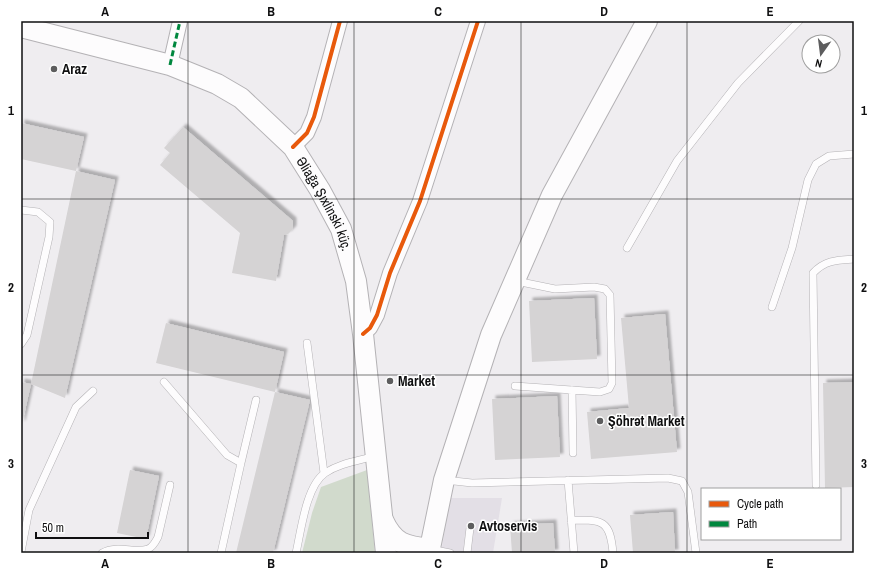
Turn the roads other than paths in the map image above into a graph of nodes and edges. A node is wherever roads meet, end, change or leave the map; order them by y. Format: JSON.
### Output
{"nodes":[{"id":1,"x":180,"y":21,"type":"edge"},
{"id":2,"x":340,"y":21,"type":"edge"},
{"id":3,"x":478,"y":21,"type":"edge"},
{"id":4,"x":647,"y":21,"type":"edge"},
{"id":5,"x":799,"y":21,"type":"edge"},
{"id":6,"x":21,"y":27,"type":"edge"},
{"id":7,"x":170,"y":65,"type":"junction"},
{"id":8,"x":292,"y":147,"type":"junction"},
{"id":9,"x":854,"y":154,"type":"edge"},
{"id":10,"x":21,"y":210,"type":"edge"},
{"id":11,"x":627,"y":248,"type":"dead end"},
{"id":12,"x":854,"y":259,"type":"edge"},
{"id":13,"x":514,"y":280,"type":"junction"},
{"id":14,"x":772,"y":307,"type":"dead end"},
{"id":15,"x":363,"y":334,"type":"junction"},
{"id":16,"x":307,"y":343,"type":"dead end"},
{"id":17,"x":21,"y":344,"type":"edge"},
{"id":18,"x":164,"y":382,"type":"dead end"},
{"id":19,"x":515,"y":386,"type":"dead end"},
{"id":20,"x":572,"y":390,"type":"junction"},
{"id":21,"x":93,"y":391,"type":"dead end"},
{"id":22,"x":256,"y":400,"type":"dead end"},
{"id":23,"x":573,"y":453,"type":"dead end"},
{"id":24,"x":375,"y":456,"type":"junction"},
{"id":25,"x":241,"y":463,"type":"junction"},
{"id":26,"x":324,"y":473,"type":"junction"},
{"id":27,"x":444,"y":480,"type":"junction"},
{"id":28,"x":568,"y":480,"type":"junction"},
{"id":29,"x":170,"y":484,"type":"dead end"},
{"id":30,"x":816,"y":485,"type":"dead end"},
{"id":31,"x":381,"y":516,"type":"junction"},
{"id":32,"x":571,"y":520,"type":"junction"},
{"id":33,"x":470,"y":528,"type":"dead end"},
{"id":34,"x":429,"y":551,"type":"edge"},
{"id":35,"x":21,"y":552,"type":"edge"},
{"id":36,"x":102,"y":553,"type":"edge"},
{"id":37,"x":221,"y":553,"type":"edge"},
{"id":38,"x":296,"y":553,"type":"edge"},
{"id":39,"x":386,"y":553,"type":"edge"},
{"id":40,"x":450,"y":553,"type":"edge"},
{"id":41,"x":466,"y":553,"type":"edge"},
{"id":42,"x":574,"y":553,"type":"edge"},
{"id":43,"x":614,"y":553,"type":"edge"},
{"id":44,"x":696,"y":553,"type":"edge"}],
"edges":[{"from":1,"to":7,"type":"street"},
{"from":2,"to":8,"type":"street"},
{"from":3,"to":15,"type":"street"},
{"from":4,"to":13,"type":"main road"},
{"from":5,"to":11,"type":"lane"},
{"from":6,"to":7,"type":"main road","name":"Əliağa Şıxlinski küç."},
{"from":7,"to":8,"type":"main road","name":"Əliağa Şıxlinski küç."},
{"from":8,"to":15,"type":"main road","name":"Əliağa Şıxlinski küç."},
{"from":9,"to":14,"type":"lane"},
{"from":10,"to":17,"type":"lane"},
{"from":12,"to":30,"type":"lane"},
{"from":13,"to":20,"type":"lane"},
{"from":13,"to":27,"type":"main road"},
{"from":15,"to":24,"type":"main road","name":"Əliağa Şıxlinski küç."},
{"from":16,"to":26,"type":"lane"},
{"from":18,"to":25,"type":"lane"},
{"from":19,"to":20,"type":"lane"},
{"from":20,"to":23,"type":"lane"},
{"from":21,"to":35,"type":"lane"},
{"from":22,"to":25,"type":"lane"},
{"from":24,"to":26,"type":"lane"},
{"from":24,"to":31,"type":"main road","name":"Əliağa Şıxlinski küç."},
{"from":25,"to":37,"type":"lane"},
{"from":26,"to":38,"type":"lane"},
{"from":27,"to":28,"type":"lane"},
{"from":27,"to":34,"type":"main road"},
{"from":28,"to":32,"type":"lane"},
{"from":28,"to":44,"type":"lane"},
{"from":29,"to":36,"type":"lane"},
{"from":31,"to":34,"type":"main road"},
{"from":31,"to":39,"type":"main road","name":"Əliağa Şıxlinski küç."},
{"from":32,"to":42,"type":"lane"},
{"from":32,"to":43,"type":"lane"},
{"from":33,"to":41,"type":"lane"},
{"from":34,"to":40,"type":"lane"}]}
